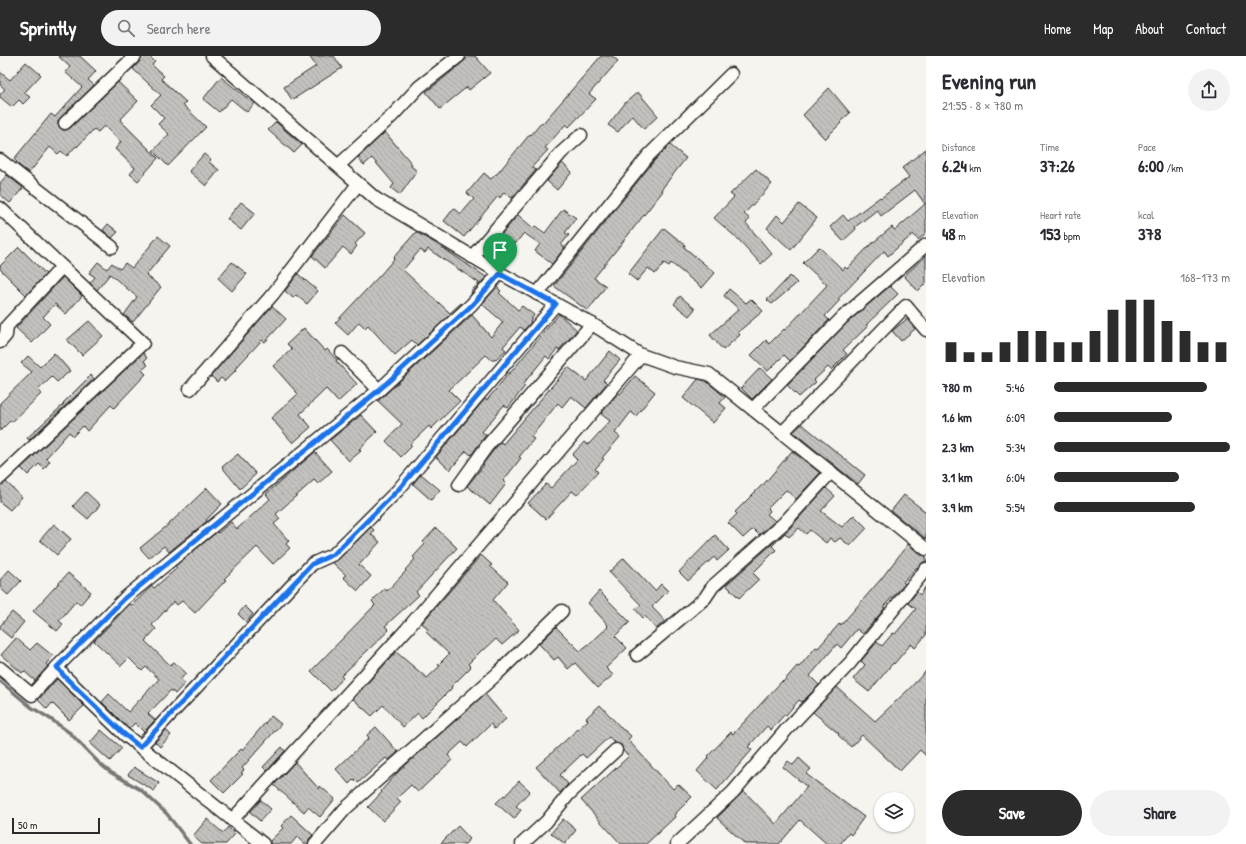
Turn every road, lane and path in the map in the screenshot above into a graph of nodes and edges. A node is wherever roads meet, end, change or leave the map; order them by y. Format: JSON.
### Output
{"nodes":[{"id":1,"x":135,"y":56,"type":"edge"},
{"id":2,"x":212,"y":56,"type":"edge"},
{"id":3,"x":459,"y":56,"type":"edge"},
{"id":4,"x":731,"y":74,"type":"dead end"},
{"id":5,"x":65,"y":123,"type":"dead end"},
{"id":6,"x":581,"y":135,"type":"dead end"},
{"id":7,"x":0,"y":160,"type":"edge"},
{"id":8,"x":339,"y":165,"type":"junction"},
{"id":9,"x":358,"y":184,"type":"junction"},
{"id":10,"x":0,"y":208,"type":"edge"},
{"id":11,"x":926,"y":245,"type":"edge"},
{"id":12,"x":112,"y":247,"type":"dead end"},
{"id":13,"x":472,"y":257,"type":"junction"},
{"id":14,"x":62,"y":267,"type":"junction"},
{"id":15,"x":500,"y":274,"type":"junction"},
{"id":16,"x":537,"y":294,"type":"junction"},
{"id":17,"x":556,"y":304,"type":"junction"},
{"id":18,"x":592,"y":324,"type":"junction"},
{"id":19,"x":926,"y":330,"type":"edge"},
{"id":20,"x":0,"y":342,"type":"edge"},
{"id":21,"x":342,"y":353,"type":"dead end"},
{"id":22,"x":641,"y":355,"type":"junction"},
{"id":23,"x":190,"y":389,"type":"dead end"},
{"id":24,"x":379,"y":390,"type":"junction"},
{"id":25,"x":753,"y":409,"type":"junction"},
{"id":26,"x":782,"y":433,"type":"junction"},
{"id":27,"x":831,"y":472,"type":"junction"},
{"id":28,"x":0,"y":478,"type":"edge"},
{"id":29,"x":459,"y":485,"type":"dead end"},
{"id":30,"x":926,"y":549,"type":"edge"},
{"id":31,"x":926,"y":569,"type":"edge"},
{"id":32,"x":562,"y":612,"type":"dead end"},
{"id":33,"x":637,"y":655,"type":"dead end"},
{"id":34,"x":57,"y":667,"type":"junction"},
{"id":35,"x":0,"y":668,"type":"edge"},
{"id":36,"x":140,"y":747,"type":"junction"},
{"id":37,"x":616,"y":750,"type":"dead end"},
{"id":38,"x":232,"y":820,"type":"junction"},
{"id":39,"x":263,"y":844,"type":"edge"},
{"id":40,"x":315,"y":844,"type":"edge"},
{"id":41,"x":522,"y":844,"type":"edge"},
{"id":42,"x":677,"y":844,"type":"edge"}],
"edges":[{"from":1,"to":5,"type":"street"},
{"from":2,"to":8,"type":"street"},
{"from":3,"to":8,"type":"street"},
{"from":4,"to":16,"type":"street"},
{"from":6,"to":13,"type":"street"},
{"from":7,"to":12,"type":"street"},
{"from":8,"to":9,"type":"street"},
{"from":9,"to":13,"type":"street"},
{"from":9,"to":23,"type":"street"},
{"from":10,"to":14,"type":"street"},
{"from":11,"to":25,"type":"street"},
{"from":13,"to":15,"type":"street"},
{"from":14,"to":20,"type":"street"},
{"from":14,"to":28,"type":"street"},
{"from":15,"to":16,"type":"street"},
{"from":15,"to":24,"type":"street"},
{"from":16,"to":17,"type":"street"},
{"from":17,"to":18,"type":"street"},
{"from":17,"to":36,"type":"street"},
{"from":18,"to":22,"type":"street"},
{"from":18,"to":29,"type":"street"},
{"from":19,"to":26,"type":"street"},
{"from":21,"to":24,"type":"street"},
{"from":22,"to":25,"type":"street"},
{"from":22,"to":38,"type":"street"},
{"from":24,"to":34,"type":"street"},
{"from":25,"to":26,"type":"street"},
{"from":26,"to":27,"type":"street"},
{"from":27,"to":30,"type":"street"},
{"from":27,"to":33,"type":"street"},
{"from":31,"to":42,"type":"street"},
{"from":32,"to":40,"type":"street"},
{"from":34,"to":35,"type":"street"},
{"from":34,"to":36,"type":"street"},
{"from":36,"to":38,"type":"street"},
{"from":37,"to":41,"type":"street"},
{"from":38,"to":39,"type":"street"}]}
